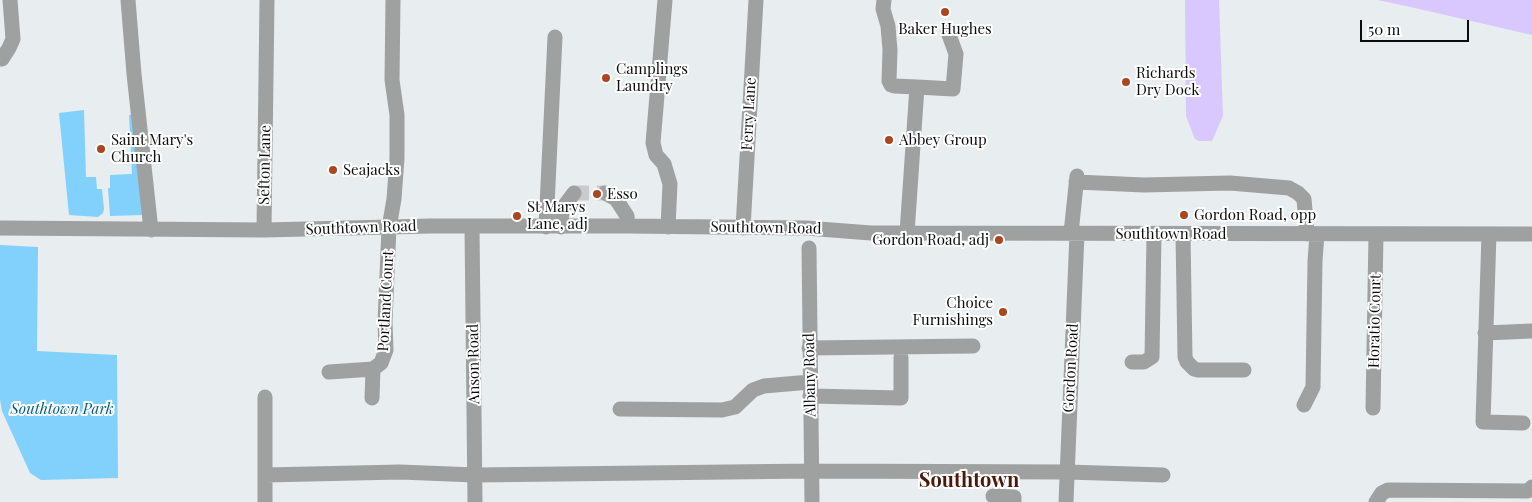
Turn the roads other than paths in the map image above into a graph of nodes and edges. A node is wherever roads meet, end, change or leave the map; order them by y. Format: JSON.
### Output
{"nodes":[{"id":1,"x":10,"y":0,"type":"edge"},
{"id":2,"x":128,"y":0,"type":"edge"},
{"id":3,"x":267,"y":0,"type":"edge"},
{"id":4,"x":392,"y":0,"type":"edge"},
{"id":5,"x":665,"y":0,"type":"edge"},
{"id":6,"x":756,"y":0,"type":"edge"},
{"id":7,"x":884,"y":0,"type":"edge"},
{"id":8,"x":948,"y":32,"type":"dead end"},
{"id":9,"x":554,"y":37,"type":"dead end"},
{"id":10,"x":0,"y":59,"type":"edge"},
{"id":11,"x":917,"y":87,"type":"junction"},
{"id":12,"x":574,"y":193,"type":"dead end"},
{"id":13,"x":605,"y":193,"type":"tunnel mouth"},
{"id":14,"x":472,"y":226,"type":"junction"},
{"id":15,"x":628,"y":226,"type":"junction"},
{"id":16,"x":554,"y":227,"type":"junction"},
{"id":17,"x":668,"y":227,"type":"junction"},
{"id":18,"x":0,"y":228,"type":"edge"},
{"id":19,"x":389,"y":228,"type":"junction"},
{"id":20,"x":743,"y":228,"type":"junction"},
{"id":21,"x":151,"y":230,"type":"junction"},
{"id":22,"x":264,"y":230,"type":"junction"},
{"id":23,"x":907,"y":233,"type":"junction"},
{"id":24,"x":1074,"y":233,"type":"junction"},
{"id":25,"x":1154,"y":234,"type":"junction"},
{"id":26,"x":1183,"y":234,"type":"junction"},
{"id":27,"x":1312,"y":234,"type":"junction"},
{"id":28,"x":1376,"y":234,"type":"junction"},
{"id":29,"x":1489,"y":234,"type":"junction"},
{"id":30,"x":1532,"y":234,"type":"edge"},
{"id":31,"x":809,"y":248,"type":"dead end"},
{"id":32,"x":1532,"y":332,"type":"edge"},
{"id":33,"x":1485,"y":333,"type":"junction"},
{"id":34,"x":973,"y":346,"type":"dead end"},
{"id":35,"x":810,"y":348,"type":"junction"},
{"id":36,"x":901,"y":357,"type":"dead end"},
{"id":37,"x":1132,"y":362,"type":"dead end"},
{"id":38,"x":373,"y":369,"type":"junction"},
{"id":39,"x":1244,"y":370,"type":"dead end"},
{"id":40,"x":329,"y":372,"type":"dead end"},
{"id":41,"x":810,"y":389,"type":"junction"},
{"id":42,"x":265,"y":397,"type":"dead end"},
{"id":43,"x":372,"y":398,"type":"dead end"},
{"id":44,"x":1304,"y":405,"type":"dead end"},
{"id":45,"x":1373,"y":408,"type":"dead end"},
{"id":46,"x":620,"y":409,"type":"dead end"},
{"id":47,"x":1523,"y":423,"type":"dead end"},
{"id":48,"x":812,"y":470,"type":"junction"},
{"id":49,"x":1067,"y":472,"type":"junction"},
{"id":50,"x":265,"y":475,"type":"junction"},
{"id":51,"x":475,"y":475,"type":"junction"},
{"id":52,"x":1163,"y":475,"type":"dead end"},
{"id":53,"x":1532,"y":487,"type":"edge"},
{"id":54,"x":993,"y":496,"type":"dead end"},
{"id":55,"x":265,"y":502,"type":"edge"},
{"id":56,"x":475,"y":502,"type":"edge"},
{"id":57,"x":812,"y":502,"type":"edge"},
{"id":58,"x":1014,"y":502,"type":"edge"},
{"id":59,"x":1066,"y":502,"type":"edge"},
{"id":60,"x":1376,"y":502,"type":"edge"}],
"edges":[{"from":1,"to":10,"type":"street"},
{"from":2,"to":21,"type":"street"},
{"from":3,"to":22,"type":"street","name":"Sefton Lane"},
{"from":4,"to":19,"type":"street","name":"Portland Court"},
{"from":5,"to":17,"type":"street"},
{"from":6,"to":20,"type":"street","name":"Ferry Lane"},
{"from":7,"to":11,"type":"street"},
{"from":8,"to":11,"type":"street"},
{"from":9,"to":16,"type":"street"},
{"from":11,"to":23,"type":"street"},
{"from":12,"to":16,"type":"street"},
{"from":13,"to":15,"type":"street"},
{"from":14,"to":16,"type":"street","name":"Southtown Road"},
{"from":14,"to":19,"type":"street","name":"Southtown Road"},
{"from":14,"to":51,"type":"street","name":"Anson Road"},
{"from":15,"to":16,"type":"street","name":"Southtown Road"},
{"from":15,"to":17,"type":"street","name":"Southtown Road"},
{"from":17,"to":20,"type":"street","name":"Southtown Road"},
{"from":18,"to":21,"type":"street","name":"Southtown Road"},
{"from":19,"to":22,"type":"street","name":"Southtown Road"},
{"from":19,"to":38,"type":"street","name":"Portland Court"},
{"from":20,"to":23,"type":"street","name":"Southtown Road"},
{"from":21,"to":22,"type":"street","name":"Southtown Road"},
{"from":23,"to":24,"type":"street","name":"Southtown Road"},
{"from":24,"to":25,"type":"street","name":"Southtown Road"},
{"from":24,"to":27,"type":"street","name":"Gordon Road"},
{"from":24,"to":49,"type":"street","name":"Gordon Road"},
{"from":25,"to":26,"type":"street","name":"Southtown Road"},
{"from":25,"to":37,"type":"street"},
{"from":26,"to":27,"type":"street","name":"Southtown Road"},
{"from":26,"to":39,"type":"street"},
{"from":27,"to":28,"type":"street","name":"Southtown Road"},
{"from":27,"to":44,"type":"street"},
{"from":28,"to":29,"type":"street","name":"Southtown Road"},
{"from":28,"to":45,"type":"street","name":"Horatio Court"},
{"from":29,"to":30,"type":"street","name":"Southtown Road"},
{"from":29,"to":33,"type":"street"},
{"from":31,"to":35,"type":"street","name":"Albany Road"},
{"from":32,"to":33,"type":"street"},
{"from":33,"to":47,"type":"street"},
{"from":34,"to":35,"type":"street"},
{"from":35,"to":41,"type":"street","name":"Albany Road"},
{"from":36,"to":41,"type":"street"},
{"from":38,"to":40,"type":"street","name":"Portland Court"},
{"from":38,"to":43,"type":"street","name":"Portland Court"},
{"from":41,"to":46,"type":"street"},
{"from":41,"to":48,"type":"street","name":"Albany Road"},
{"from":42,"to":50,"type":"street"},
{"from":48,"to":49,"type":"street"},
{"from":48,"to":51,"type":"street"},
{"from":48,"to":57,"type":"street","name":"Albany Road"},
{"from":49,"to":52,"type":"street"},
{"from":49,"to":59,"type":"street","name":"Gordon Road"},
{"from":50,"to":51,"type":"street"},
{"from":50,"to":55,"type":"street"},
{"from":51,"to":56,"type":"street","name":"Anson Road"},
{"from":53,"to":60,"type":"street"},
{"from":54,"to":58,"type":"street"}]}
